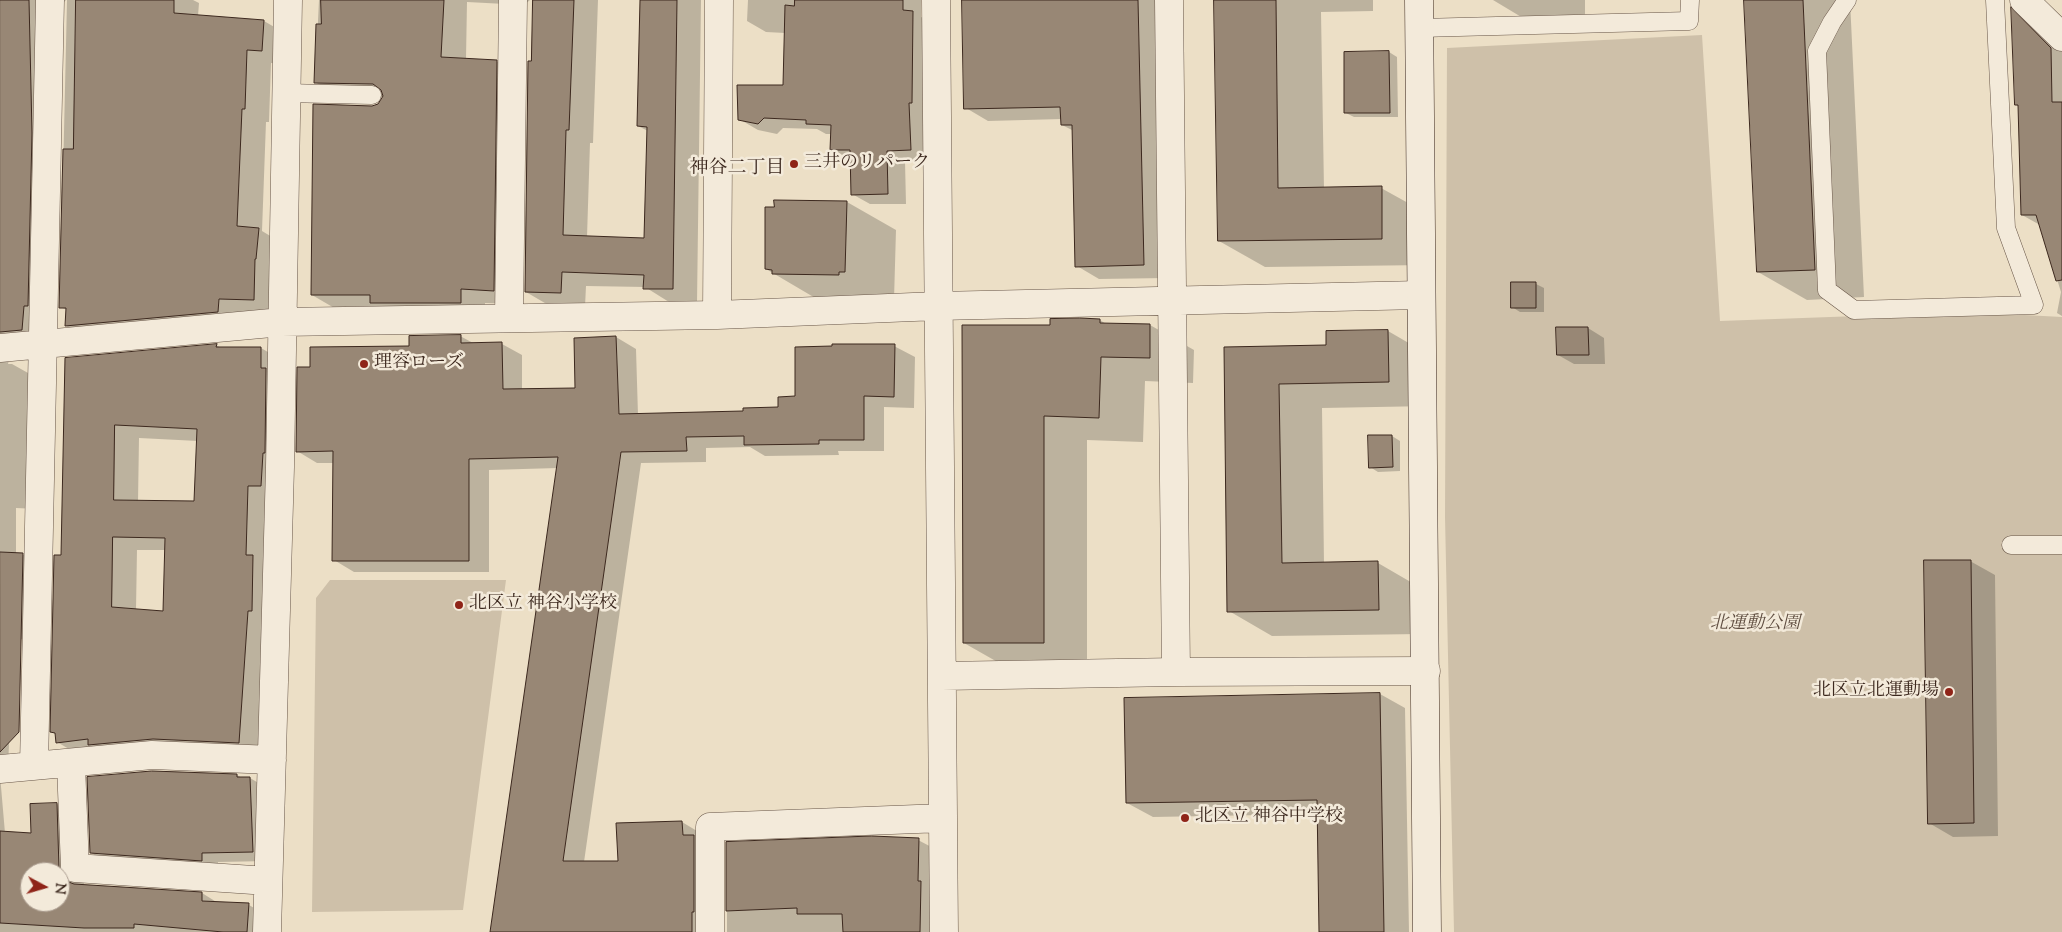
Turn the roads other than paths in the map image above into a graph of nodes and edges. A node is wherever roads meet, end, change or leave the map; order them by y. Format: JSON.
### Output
{"nodes":[{"id":1,"x":50,"y":0,"type":"edge"},
{"id":2,"x":288,"y":0,"type":"edge"},
{"id":3,"x":513,"y":0,"type":"edge"},
{"id":4,"x":719,"y":0,"type":"edge"},
{"id":5,"x":936,"y":0,"type":"edge"},
{"id":6,"x":1169,"y":0,"type":"edge"},
{"id":7,"x":1419,"y":0,"type":"edge"},
{"id":8,"x":1690,"y":0,"type":"edge"},
{"id":9,"x":1847,"y":0,"type":"edge"},
{"id":10,"x":1995,"y":0,"type":"edge"},
{"id":11,"x":2024,"y":0,"type":"edge"},
{"id":12,"x":1420,"y":28,"type":"junction"},
{"id":13,"x":2062,"y":37,"type":"edge"},
{"id":14,"x":286,"y":93,"type":"junction"},
{"id":15,"x":372,"y":95,"type":"dead end"},
{"id":16,"x":1421,"y":295,"type":"junction"},
{"id":17,"x":1171,"y":301,"type":"junction"},
{"id":18,"x":938,"y":306,"type":"junction"},
{"id":19,"x":717,"y":315,"type":"junction"},
{"id":20,"x":510,"y":318,"type":"junction"},
{"id":21,"x":282,"y":322,"type":"junction"},
{"id":22,"x":43,"y":344,"type":"junction"},
{"id":23,"x":0,"y":348,"type":"edge"},
{"id":24,"x":2010,"y":545,"type":"dead end"},
{"id":25,"x":2062,"y":545,"type":"edge"},
{"id":26,"x":1426,"y":671,"type":"junction"},
{"id":27,"x":1176,"y":672,"type":"junction"},
{"id":28,"x":942,"y":676,"type":"junction"},
{"id":29,"x":272,"y":760,"type":"junction"},
{"id":30,"x":71,"y":764,"type":"junction"},
{"id":31,"x":34,"y":766,"type":"junction"},
{"id":32,"x":0,"y":769,"type":"edge"},
{"id":33,"x":943,"y":818,"type":"junction"},
{"id":34,"x":268,"y":881,"type":"junction"},
{"id":35,"x":267,"y":932,"type":"edge"},
{"id":36,"x":710,"y":932,"type":"edge"},
{"id":37,"x":944,"y":932,"type":"edge"},
{"id":38,"x":1427,"y":932,"type":"edge"}],
"edges":[{"from":1,"to":22,"type":"street"},
{"from":2,"to":14,"type":"street"},
{"from":3,"to":20,"type":"street"},
{"from":4,"to":19,"type":"street"},
{"from":5,"to":18,"type":"street"},
{"from":6,"to":17,"type":"street"},
{"from":7,"to":12,"type":"street"},
{"from":8,"to":12,"type":"lane"},
{"from":9,"to":10,"type":"lane"},
{"from":11,"to":13,"type":"street"},
{"from":12,"to":16,"type":"street"},
{"from":14,"to":15,"type":"lane"},
{"from":14,"to":21,"type":"street"},
{"from":16,"to":17,"type":"street"},
{"from":16,"to":26,"type":"street"},
{"from":17,"to":18,"type":"street"},
{"from":17,"to":27,"type":"street"},
{"from":18,"to":19,"type":"street"},
{"from":18,"to":28,"type":"street"},
{"from":19,"to":20,"type":"street"},
{"from":20,"to":21,"type":"street"},
{"from":21,"to":22,"type":"street"},
{"from":21,"to":29,"type":"street"},
{"from":22,"to":23,"type":"street"},
{"from":22,"to":31,"type":"street"},
{"from":24,"to":25,"type":"lane"},
{"from":26,"to":27,"type":"street"},
{"from":26,"to":38,"type":"street"},
{"from":27,"to":28,"type":"street"},
{"from":28,"to":33,"type":"street"},
{"from":29,"to":30,"type":"street"},
{"from":29,"to":34,"type":"street"},
{"from":30,"to":31,"type":"street"},
{"from":30,"to":34,"type":"street"},
{"from":31,"to":32,"type":"street"},
{"from":33,"to":36,"type":"street"},
{"from":33,"to":37,"type":"street"},
{"from":34,"to":35,"type":"street"}]}
